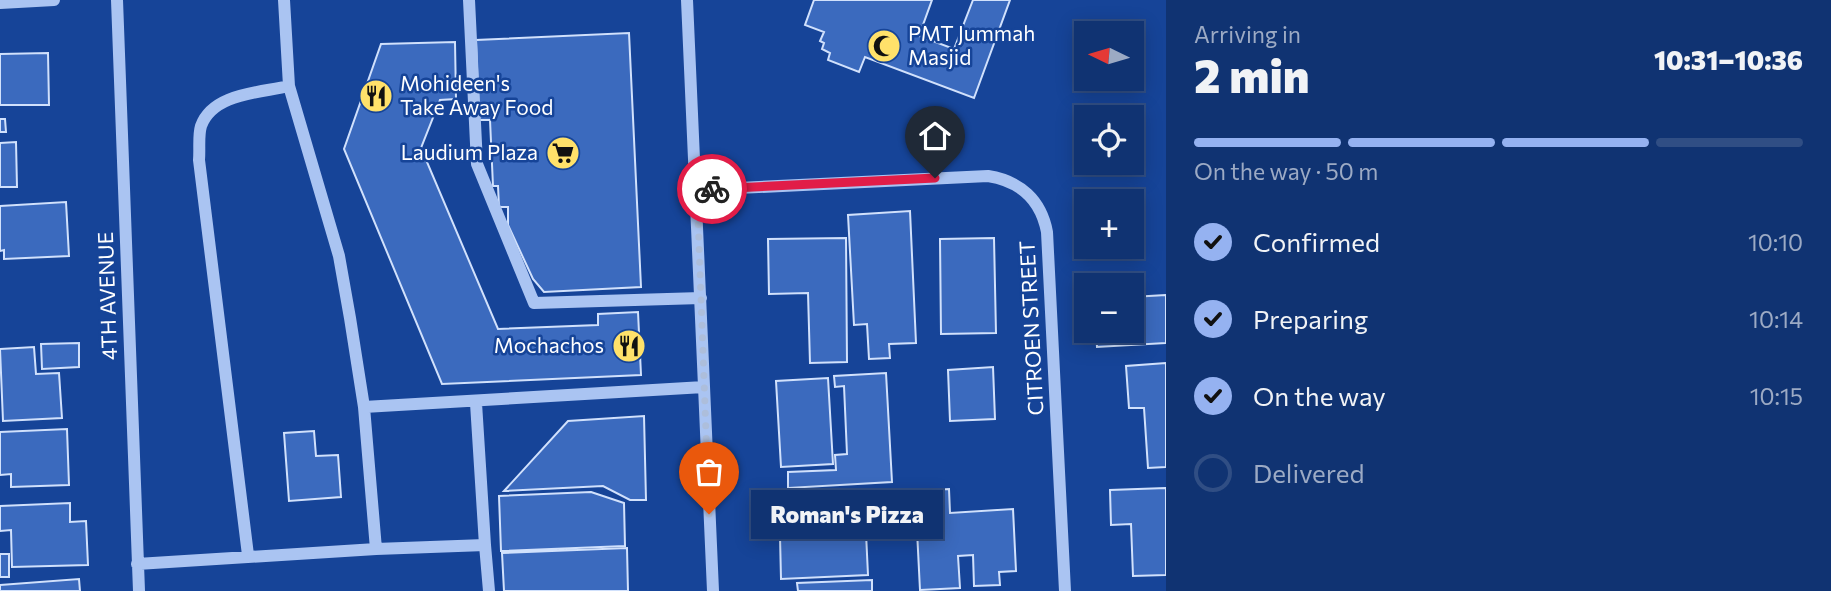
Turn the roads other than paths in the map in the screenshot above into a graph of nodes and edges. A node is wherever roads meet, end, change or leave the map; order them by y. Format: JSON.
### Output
{"nodes":[{"id":1,"x":54,"y":0,"type":"edge"},
{"id":2,"x":117,"y":0,"type":"edge"},
{"id":3,"x":284,"y":0,"type":"edge"},
{"id":4,"x":469,"y":0,"type":"edge"},
{"id":5,"x":687,"y":0,"type":"edge"},
{"id":6,"x":0,"y":3,"type":"edge"},
{"id":7,"x":289,"y":86,"type":"junction"},
{"id":8,"x":697,"y":190,"type":"junction"},
{"id":9,"x":701,"y":298,"type":"junction"},
{"id":10,"x":704,"y":387,"type":"junction"},
{"id":11,"x":475,"y":402,"type":"junction"},
{"id":12,"x":365,"y":407,"type":"junction"},
{"id":13,"x":485,"y":545,"type":"junction"},
{"id":14,"x":376,"y":549,"type":"junction"},
{"id":15,"x":248,"y":555,"type":"junction"},
{"id":16,"x":137,"y":564,"type":"junction"},
{"id":17,"x":139,"y":591,"type":"edge"},
{"id":18,"x":489,"y":591,"type":"edge"},
{"id":19,"x":713,"y":591,"type":"edge"},
{"id":20,"x":1065,"y":591,"type":"edge"}],
"edges":[{"from":1,"to":6,"type":"street"},
{"from":2,"to":16,"type":"street","name":"4TH AVENUE"},
{"from":3,"to":7,"type":"street"},
{"from":4,"to":9,"type":"street"},
{"from":5,"to":8,"type":"street"},
{"from":7,"to":12,"type":"street"},
{"from":7,"to":15,"type":"street"},
{"from":8,"to":9,"type":"street"},
{"from":8,"to":20,"type":"street","name":"CITROEN STREET"},
{"from":9,"to":10,"type":"street"},
{"from":10,"to":11,"type":"street"},
{"from":10,"to":19,"type":"street"},
{"from":11,"to":12,"type":"street"},
{"from":11,"to":13,"type":"street"},
{"from":12,"to":14,"type":"street"},
{"from":13,"to":14,"type":"street"},
{"from":13,"to":18,"type":"street"},
{"from":14,"to":15,"type":"street"},
{"from":15,"to":16,"type":"street"},
{"from":16,"to":17,"type":"street","name":"4TH AVENUE"}]}
